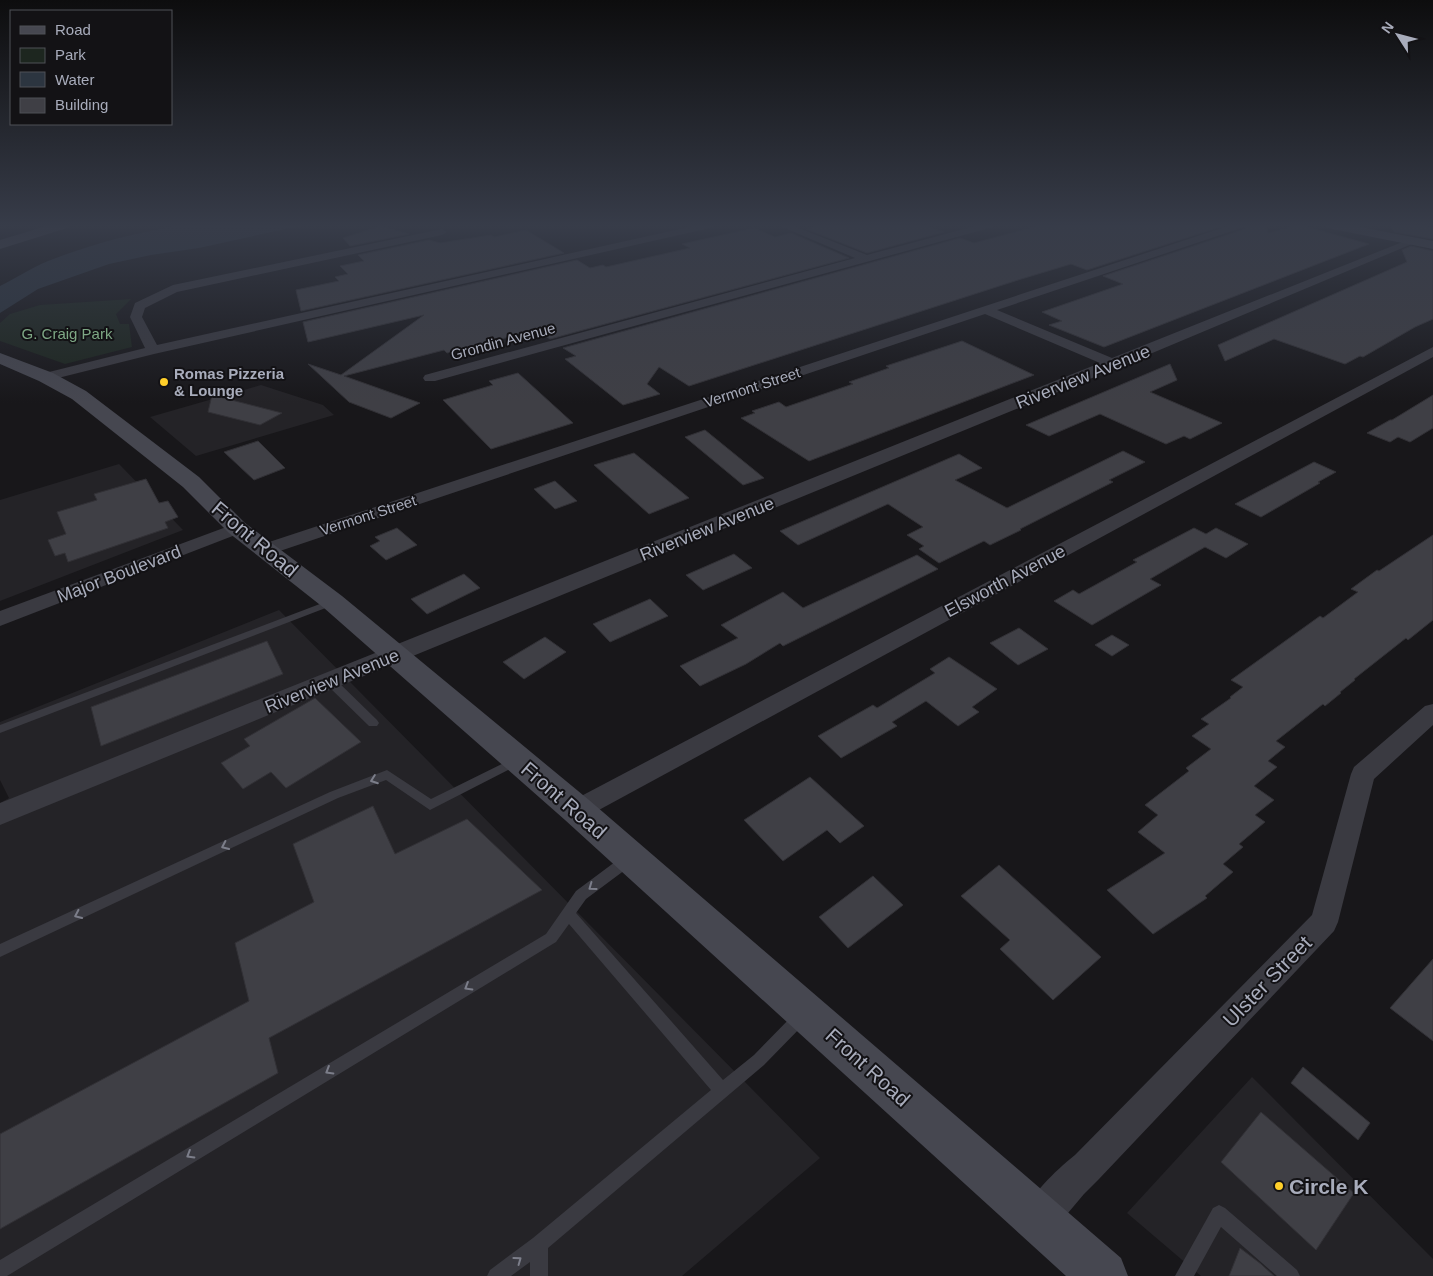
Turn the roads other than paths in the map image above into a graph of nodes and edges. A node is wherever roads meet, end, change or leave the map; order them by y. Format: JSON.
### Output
{"nodes":[{"id":1,"x":194,"y":285,"type":"edge"},
{"id":2,"x":445,"y":285,"type":"edge"},
{"id":3,"x":768,"y":285,"type":"edge"},
{"id":4,"x":1062,"y":285,"type":"edge"},
{"id":5,"x":1308,"y":285,"type":"edge"},
{"id":6,"x":986,"y":310,"type":"junction"},
{"id":7,"x":153,"y":350,"type":"junction"},
{"id":8,"x":1433,"y":351,"type":"edge"},
{"id":9,"x":0,"y":358,"type":"edge"},
{"id":10,"x":1114,"y":364,"type":"junction"},
{"id":11,"x":46,"y":377,"type":"junction"},
{"id":12,"x":430,"y":378,"type":"dead end"},
{"id":13,"x":237,"y":528,"type":"junction"},
{"id":14,"x":264,"y":550,"type":"junction"},
{"id":15,"x":333,"y":602,"type":"junction"},
{"id":16,"x":0,"y":619,"type":"edge"},
{"id":17,"x":394,"y":656,"type":"junction"},
{"id":18,"x":330,"y":681,"type":"junction"},
{"id":19,"x":1433,"y":712,"type":"edge"},
{"id":20,"x":373,"y":723,"type":"dead end"},
{"id":21,"x":0,"y":729,"type":"edge"},
{"id":22,"x":518,"y":761,"type":"junction"},
{"id":23,"x":577,"y":810,"type":"junction"},
{"id":24,"x":0,"y":814,"type":"edge"},
{"id":25,"x":631,"y":858,"type":"junction"},
{"id":26,"x":568,"y":913,"type":"junction"},
{"id":27,"x":0,"y":951,"type":"edge"},
{"id":28,"x":806,"y":1012,"type":"junction"},
{"id":29,"x":722,"y":1091,"type":"junction"},
{"id":30,"x":1039,"y":1219,"type":"junction"},
{"id":31,"x":540,"y":1244,"type":"junction"},
{"id":32,"x":0,"y":1270,"type":"edge"},
{"id":33,"x":496,"y":1276,"type":"edge"},
{"id":34,"x":539,"y":1276,"type":"edge"},
{"id":35,"x":1103,"y":1276,"type":"edge"},
{"id":36,"x":1184,"y":1276,"type":"edge"},
{"id":37,"x":1291,"y":1276,"type":"edge"}],
"edges":[{"from":1,"to":7,"type":"street"},
{"from":2,"to":7,"type":"street"},
{"from":3,"to":12,"type":"street","name":"Grondin Avenue"},
{"from":4,"to":6,"type":"street","name":"Vermont Street"},
{"from":5,"to":10,"type":"street","name":"Riverview Avenue"},
{"from":6,"to":10,"type":"street"},
{"from":6,"to":14,"type":"street","name":"Vermont Street"},
{"from":7,"to":11,"type":"street"},
{"from":8,"to":23,"type":"street","name":"Elsworth Avenue"},
{"from":9,"to":11,"type":"main road","name":"Front Road"},
{"from":10,"to":17,"type":"street","name":"Riverview Avenue"},
{"from":11,"to":13,"type":"main road","name":"Front Road"},
{"from":13,"to":14,"type":"main road","name":"Front Road"},
{"from":13,"to":16,"type":"street","name":"Major Boulevard"},
{"from":14,"to":15,"type":"main road","name":"Front Road"},
{"from":15,"to":17,"type":"main road","name":"Front Road"},
{"from":15,"to":21,"type":"lane"},
{"from":17,"to":18,"type":"street","name":"Riverview Avenue"},
{"from":17,"to":22,"type":"main road","name":"Front Road"},
{"from":18,"to":20,"type":"lane"},
{"from":18,"to":24,"type":"street","name":"Riverview Avenue"},
{"from":19,"to":30,"type":"street","name":"Ulster Street"},
{"from":22,"to":23,"type":"main road","name":"Front Road"},
{"from":22,"to":27,"type":"lane","one_way":true},
{"from":23,"to":25,"type":"main road","name":"Front Road"},
{"from":25,"to":26,"type":"lane","one_way":true},
{"from":25,"to":28,"type":"main road","name":"Front Road"},
{"from":26,"to":29,"type":"lane"},
{"from":26,"to":32,"type":"lane","one_way":true},
{"from":28,"to":29,"type":"lane"},
{"from":28,"to":30,"type":"main road","name":"Front Road"},
{"from":29,"to":31,"type":"lane"},
{"from":30,"to":35,"type":"main road","name":"Front Road"},
{"from":33,"to":31,"type":"lane","one_way":true},
{"from":31,"to":34,"type":"lane"},
{"from":36,"to":37,"type":"lane"}]}
